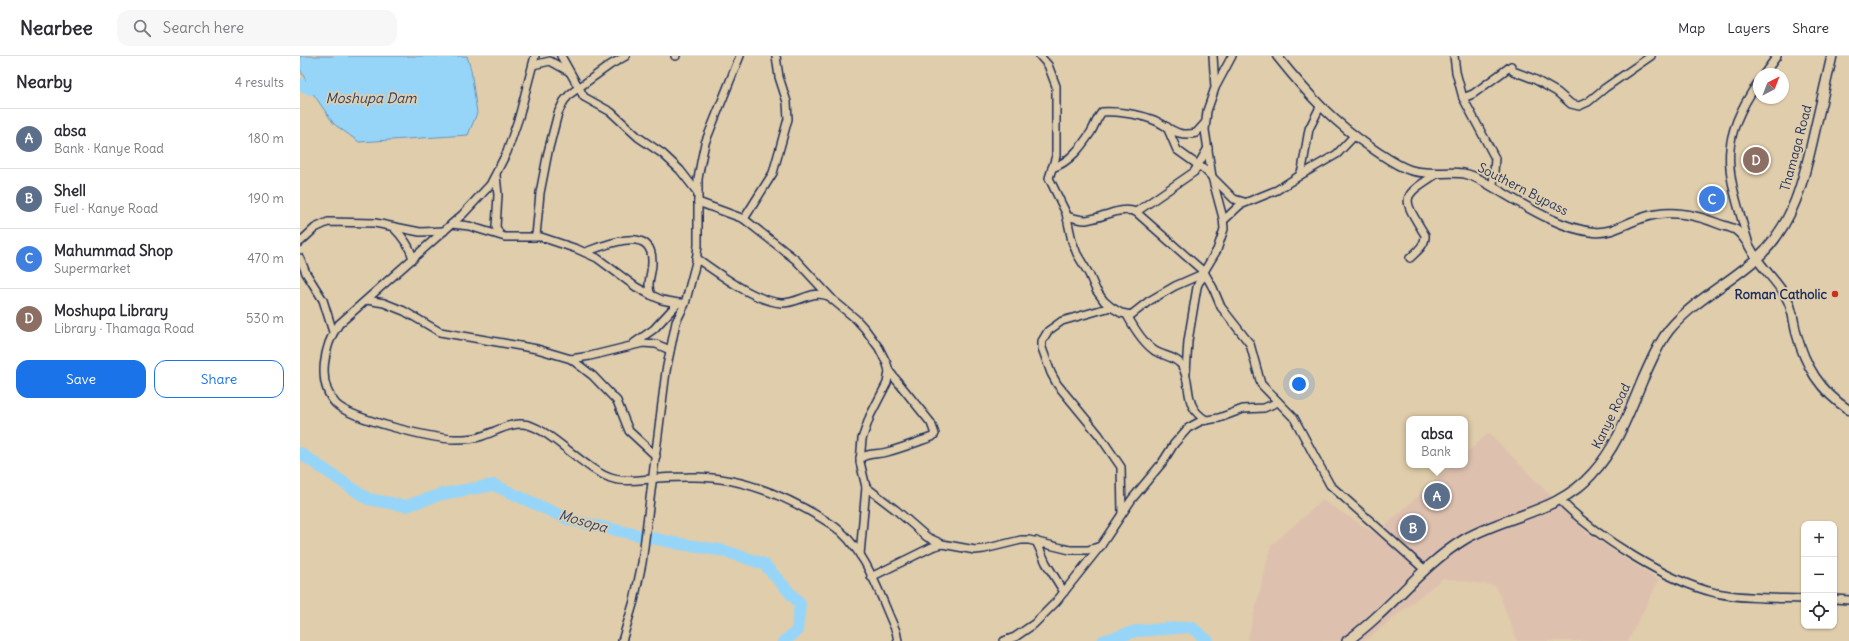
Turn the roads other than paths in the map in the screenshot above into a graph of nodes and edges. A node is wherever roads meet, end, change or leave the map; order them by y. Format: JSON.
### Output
{"nodes":[{"id":1,"x":535,"y":56,"type":"edge"},
{"id":2,"x":561,"y":56,"type":"edge"},
{"id":3,"x":626,"y":56,"type":"edge"},
{"id":4,"x":776,"y":56,"type":"edge"},
{"id":5,"x":1040,"y":56,"type":"edge"},
{"id":6,"x":1214,"y":56,"type":"edge"},
{"id":7,"x":1232,"y":56,"type":"edge"},
{"id":8,"x":1277,"y":56,"type":"edge"},
{"id":9,"x":1454,"y":56,"type":"edge"},
{"id":10,"x":1651,"y":56,"type":"edge"},
{"id":11,"x":1777,"y":56,"type":"edge"},
{"id":12,"x":1832,"y":56,"type":"edge"},
{"id":13,"x":737,"y":58,"type":"edge"},
{"id":14,"x":532,"y":65,"type":"junction"},
{"id":15,"x":1768,"y":68,"type":"edge"},
{"id":16,"x":570,"y":72,"type":"junction"},
{"id":17,"x":1215,"y":88,"type":"junction"},
{"id":18,"x":579,"y":89,"type":"junction"},
{"id":19,"x":1753,"y":91,"type":"edge"},
{"id":20,"x":1463,"y":98,"type":"junction"},
{"id":21,"x":1320,"y":107,"type":"junction"},
{"id":22,"x":1205,"y":123,"type":"junction"},
{"id":23,"x":1167,"y":128,"type":"junction"},
{"id":24,"x":1354,"y":136,"type":"junction"},
{"id":25,"x":1208,"y":148,"type":"junction"},
{"id":26,"x":1199,"y":165,"type":"junction"},
{"id":27,"x":1052,"y":168,"type":"junction"},
{"id":28,"x":1438,"y":173,"type":"junction"},
{"id":29,"x":496,"y":175,"type":"junction"},
{"id":30,"x":1299,"y":176,"type":"junction"},
{"id":31,"x":1212,"y":177,"type":"junction"},
{"id":32,"x":1492,"y":186,"type":"junction"},
{"id":33,"x":698,"y":193,"type":"junction"},
{"id":34,"x":698,"y":202,"type":"junction"},
{"id":35,"x":1244,"y":202,"type":"junction"},
{"id":36,"x":1136,"y":212,"type":"junction"},
{"id":37,"x":1067,"y":216,"type":"junction"},
{"id":38,"x":744,"y":219,"type":"junction"},
{"id":39,"x":1224,"y":220,"type":"junction"},
{"id":40,"x":452,"y":224,"type":"junction"},
{"id":41,"x":392,"y":226,"type":"junction"},
{"id":42,"x":444,"y":231,"type":"junction"},
{"id":43,"x":500,"y":235,"type":"junction"},
{"id":44,"x":536,"y":236,"type":"junction"},
{"id":45,"x":1748,"y":241,"type":"junction"},
{"id":46,"x":300,"y":242,"type":"edge"},
{"id":47,"x":585,"y":252,"type":"junction"},
{"id":48,"x":300,"y":258,"type":"edge"},
{"id":49,"x":696,"y":258,"type":"junction"},
{"id":50,"x":1410,"y":258,"type":"dead end"},
{"id":51,"x":413,"y":259,"type":"junction"},
{"id":52,"x":1757,"y":259,"type":"junction"},
{"id":53,"x":1204,"y":274,"type":"junction"},
{"id":54,"x":651,"y":296,"type":"junction"},
{"id":55,"x":830,"y":297,"type":"junction"},
{"id":56,"x":367,"y":300,"type":"junction"},
{"id":57,"x":682,"y":303,"type":"junction"},
{"id":58,"x":1111,"y":307,"type":"junction"},
{"id":59,"x":1127,"y":315,"type":"junction"},
{"id":60,"x":333,"y":332,"type":"junction"},
{"id":61,"x":631,"y":345,"type":"junction"},
{"id":62,"x":670,"y":350,"type":"junction"},
{"id":63,"x":571,"y":359,"type":"junction"},
{"id":64,"x":889,"y":370,"type":"junction"},
{"id":65,"x":1185,"y":376,"type":"junction"},
{"id":66,"x":1278,"y":402,"type":"junction"},
{"id":67,"x":1849,"y":410,"type":"edge"},
{"id":68,"x":1206,"y":420,"type":"junction"},
{"id":69,"x":656,"y":456,"type":"junction"},
{"id":70,"x":860,"y":458,"type":"junction"},
{"id":71,"x":653,"y":478,"type":"junction"},
{"id":72,"x":866,"y":487,"type":"junction"},
{"id":73,"x":1559,"y":499,"type":"junction"},
{"id":74,"x":1122,"y":513,"type":"junction"},
{"id":75,"x":1036,"y":541,"type":"junction"},
{"id":76,"x":942,"y":544,"type":"junction"},
{"id":77,"x":1101,"y":546,"type":"junction"},
{"id":78,"x":860,"y":555,"type":"junction"},
{"id":79,"x":1425,"y":570,"type":"junction"},
{"id":80,"x":871,"y":577,"type":"junction"},
{"id":81,"x":1064,"y":592,"type":"junction"},
{"id":82,"x":1801,"y":599,"type":"edge"},
{"id":83,"x":1837,"y":599,"type":"edge"},
{"id":84,"x":1849,"y":600,"type":"edge"},
{"id":85,"x":622,"y":641,"type":"edge"},
{"id":86,"x":898,"y":641,"type":"edge"},
{"id":87,"x":1004,"y":641,"type":"edge"},
{"id":88,"x":1347,"y":641,"type":"edge"}],
"edges":[{"from":1,"to":14,"type":"street"},
{"from":2,"to":16,"type":"street"},
{"from":3,"to":18,"type":"street"},
{"from":4,"to":38,"type":"street"},
{"from":5,"to":27,"type":"street"},
{"from":6,"to":17,"type":"street"},
{"from":7,"to":17,"type":"street"},
{"from":8,"to":21,"type":"street","name":"Southern Bypass"},
{"from":9,"to":20,"type":"street"},
{"from":10,"to":20,"type":"street"},
{"from":11,"to":15,"type":"street"},
{"from":12,"to":52,"type":"main road","name":"Thamaga Road"},
{"from":13,"to":33,"type":"street"},
{"from":14,"to":16,"type":"street"},
{"from":14,"to":29,"type":"street"},
{"from":16,"to":18,"type":"street"},
{"from":17,"to":22,"type":"street"},
{"from":18,"to":33,"type":"street"},
{"from":18,"to":44,"type":"street"},
{"from":19,"to":45,"type":"street"},
{"from":20,"to":32,"type":"street"},
{"from":21,"to":24,"type":"street","name":"Southern Bypass"},
{"from":21,"to":30,"type":"street"},
{"from":22,"to":23,"type":"street"},
{"from":22,"to":25,"type":"street"},
{"from":23,"to":26,"type":"street"},
{"from":23,"to":27,"type":"street"},
{"from":24,"to":28,"type":"street","name":"Southern Bypass"},
{"from":24,"to":30,"type":"street"},
{"from":25,"to":26,"type":"street"},
{"from":25,"to":31,"type":"street"},
{"from":26,"to":31,"type":"street"},
{"from":26,"to":36,"type":"street"},
{"from":27,"to":37,"type":"street"},
{"from":28,"to":32,"type":"street","name":"Southern Bypass"},
{"from":28,"to":50,"type":"street"},
{"from":29,"to":40,"type":"street"},
{"from":29,"to":43,"type":"street"},
{"from":30,"to":35,"type":"street"},
{"from":31,"to":35,"type":"street"},
{"from":31,"to":39,"type":"street"},
{"from":32,"to":45,"type":"street","name":"Southern Bypass"},
{"from":33,"to":34,"type":"street"},
{"from":34,"to":38,"type":"street"},
{"from":34,"to":49,"type":"street"},
{"from":35,"to":39,"type":"street"},
{"from":36,"to":37,"type":"street"},
{"from":36,"to":53,"type":"street"},
{"from":37,"to":58,"type":"street"},
{"from":38,"to":55,"type":"street"},
{"from":39,"to":53,"type":"street"},
{"from":40,"to":42,"type":"street"},
{"from":40,"to":43,"type":"street"},
{"from":41,"to":42,"type":"street"},
{"from":41,"to":46,"type":"street"},
{"from":41,"to":51,"type":"street"},
{"from":42,"to":51,"type":"street"},
{"from":43,"to":44,"type":"street"},
{"from":44,"to":47,"type":"street"},
{"from":45,"to":52,"type":"street","name":"Southern Bypass"},
{"from":47,"to":54,"type":"street"},
{"from":47,"to":54,"type":"street"},
{"from":48,"to":60,"type":"street"},
{"from":49,"to":55,"type":"street"},
{"from":49,"to":57,"type":"street"},
{"from":51,"to":56,"type":"street"},
{"from":52,"to":67,"type":"street","name":"Southern Bypass"},
{"from":52,"to":73,"type":"main road","name":"Kanye Road"},
{"from":53,"to":59,"type":"street"},
{"from":53,"to":65,"type":"street"},
{"from":53,"to":66,"type":"street"},
{"from":54,"to":57,"type":"street"},
{"from":55,"to":64,"type":"street"},
{"from":56,"to":60,"type":"street"},
{"from":56,"to":63,"type":"street"},
{"from":57,"to":61,"type":"street"},
{"from":57,"to":62,"type":"street"},
{"from":58,"to":59,"type":"street"},
{"from":58,"to":74,"type":"street"},
{"from":59,"to":65,"type":"street"},
{"from":60,"to":71,"type":"street"},
{"from":61,"to":62,"type":"street"},
{"from":61,"to":63,"type":"street"},
{"from":62,"to":69,"type":"street"},
{"from":63,"to":69,"type":"street"},
{"from":64,"to":70,"type":"street"},
{"from":64,"to":70,"type":"street"},
{"from":65,"to":68,"type":"street"},
{"from":66,"to":68,"type":"street"},
{"from":66,"to":79,"type":"street"},
{"from":68,"to":74,"type":"street"},
{"from":69,"to":71,"type":"street"},
{"from":70,"to":72,"type":"street"},
{"from":71,"to":78,"type":"street"},
{"from":71,"to":85,"type":"street"},
{"from":72,"to":76,"type":"street"},
{"from":72,"to":78,"type":"street"},
{"from":73,"to":79,"type":"main road","name":"Kanye Road"},
{"from":73,"to":82,"type":"street"},
{"from":74,"to":77,"type":"street"},
{"from":75,"to":76,"type":"street"},
{"from":75,"to":77,"type":"street"},
{"from":75,"to":81,"type":"street"},
{"from":76,"to":80,"type":"street"},
{"from":77,"to":81,"type":"street"},
{"from":78,"to":80,"type":"street"},
{"from":79,"to":88,"type":"main road","name":"Kanye Road"},
{"from":80,"to":86,"type":"street"},
{"from":81,"to":87,"type":"street"},
{"from":83,"to":84,"type":"street"}]}
